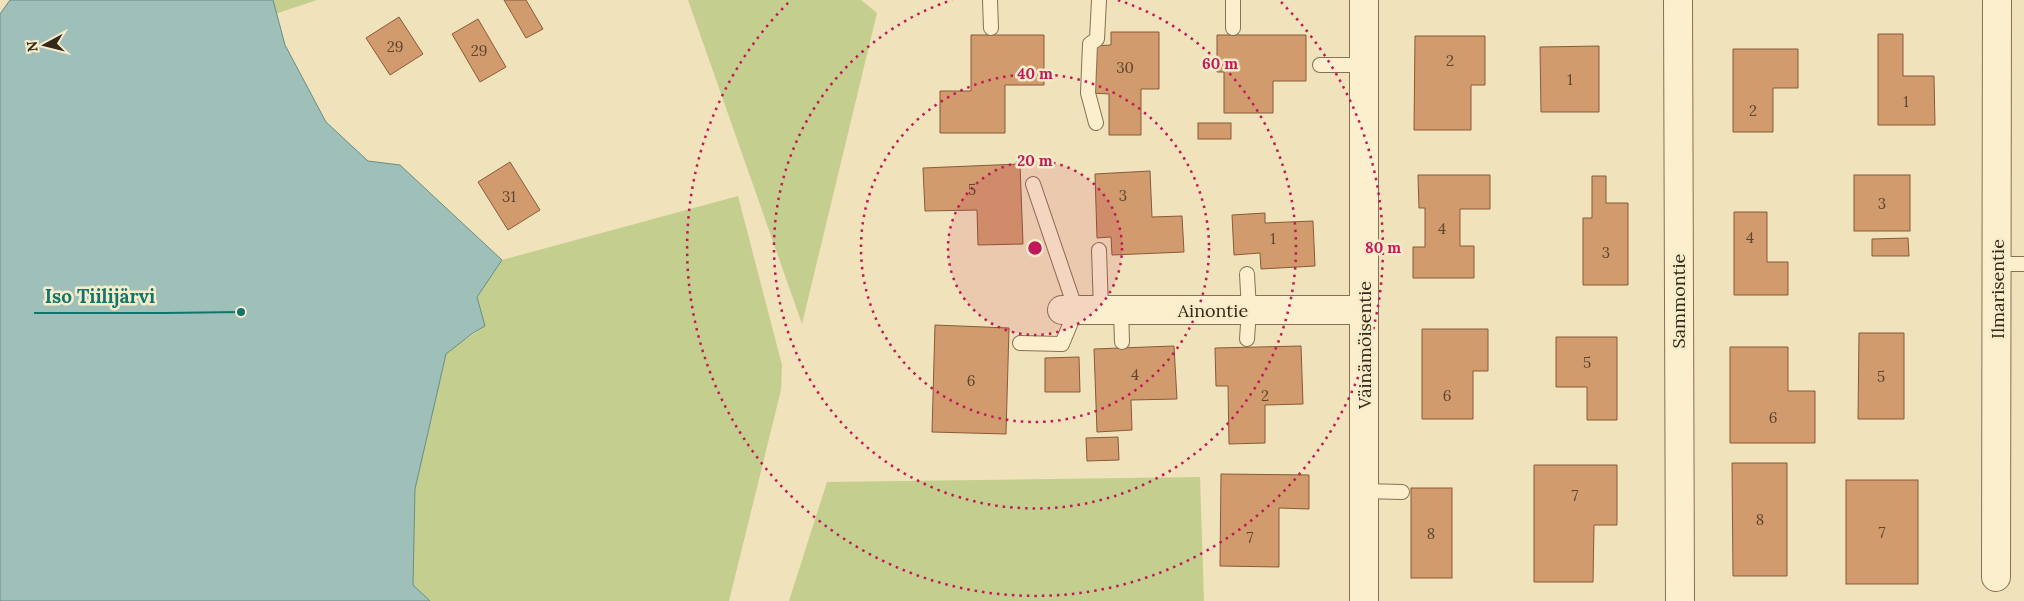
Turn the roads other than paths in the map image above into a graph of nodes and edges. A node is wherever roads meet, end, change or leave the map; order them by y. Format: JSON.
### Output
{"nodes":[{"id":1,"x":990,"y":0,"type":"edge"},
{"id":2,"x":1099,"y":0,"type":"edge"},
{"id":3,"x":1233,"y":0,"type":"edge"},
{"id":4,"x":1364,"y":0,"type":"edge"},
{"id":5,"x":1678,"y":0,"type":"edge"},
{"id":6,"x":1996,"y":0,"type":"edge"},
{"id":7,"x":991,"y":28,"type":"dead end"},
{"id":8,"x":1234,"y":28,"type":"dead end"},
{"id":9,"x":1320,"y":65,"type":"dead end"},
{"id":10,"x":1364,"y":65,"type":"junction"},
{"id":11,"x":1096,"y":123,"type":"dead end"},
{"id":12,"x":1033,"y":184,"type":"dead end"},
{"id":13,"x":1099,"y":250,"type":"dead end"},
{"id":14,"x":1996,"y":264,"type":"junction"},
{"id":15,"x":2024,"y":264,"type":"edge"},
{"id":16,"x":1247,"y":274,"type":"dead end"},
{"id":17,"x":1090,"y":310,"type":"junction"},
{"id":18,"x":1249,"y":310,"type":"junction"},
{"id":19,"x":1364,"y":310,"type":"junction"},
{"id":20,"x":1247,"y":338,"type":"dead end"},
{"id":21,"x":1122,"y":342,"type":"dead end"},
{"id":22,"x":1020,"y":343,"type":"dead end"},
{"id":23,"x":1364,"y":491,"type":"junction"},
{"id":24,"x":1402,"y":492,"type":"dead end"},
{"id":25,"x":1996,"y":577,"type":"dead end"},
{"id":26,"x":1364,"y":601,"type":"edge"},
{"id":27,"x":1680,"y":601,"type":"edge"}],
"edges":[{"from":1,"to":7,"type":"lane"},
{"from":2,"to":11,"type":"lane"},
{"from":3,"to":8,"type":"lane"},
{"from":4,"to":10,"type":"street","name":"Väinämöisentie"},
{"from":5,"to":27,"type":"street","name":"Sammontie"},
{"from":6,"to":14,"type":"street","name":"Ilmarisentie"},
{"from":9,"to":10,"type":"lane"},
{"from":10,"to":19,"type":"street","name":"Väinämöisentie"},
{"from":12,"to":17,"type":"lane"},
{"from":13,"to":17,"type":"lane"},
{"from":14,"to":15,"type":"lane"},
{"from":14,"to":25,"type":"street","name":"Ilmarisentie"},
{"from":16,"to":18,"type":"lane"},
{"from":17,"to":18,"type":"street","name":"Ainontie"},
{"from":17,"to":21,"type":"lane"},
{"from":17,"to":22,"type":"lane"},
{"from":18,"to":19,"type":"street","name":"Ainontie"},
{"from":18,"to":20,"type":"lane"},
{"from":19,"to":23,"type":"street","name":"Väinämöisentie"},
{"from":23,"to":24,"type":"lane"},
{"from":23,"to":26,"type":"street","name":"Väinämöisentie"}]}
